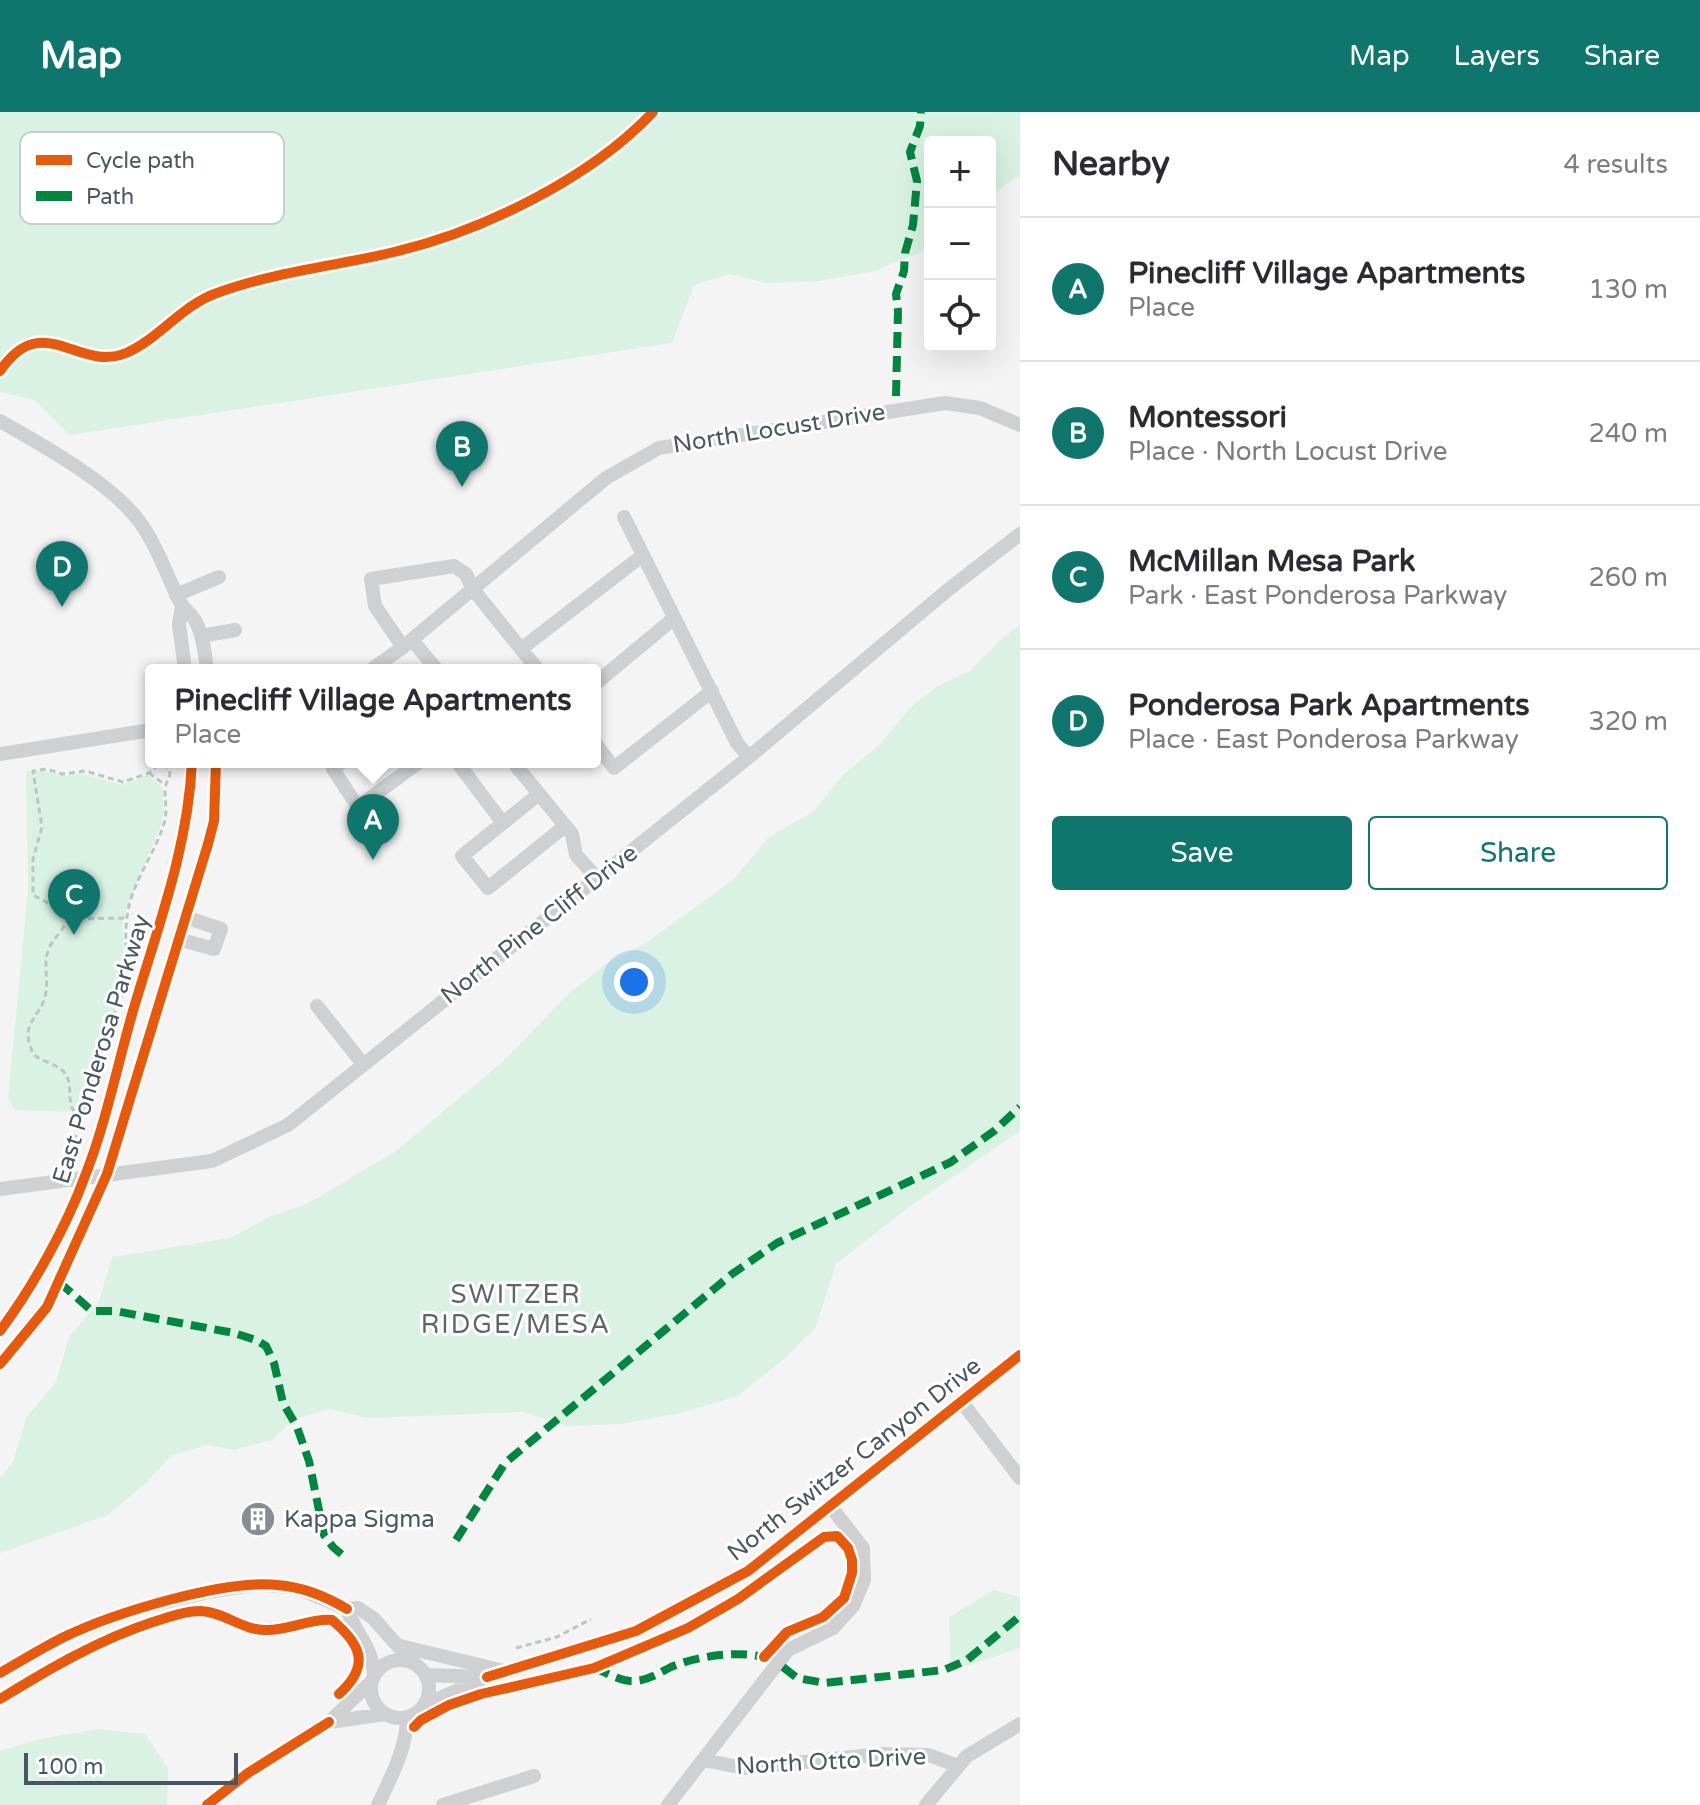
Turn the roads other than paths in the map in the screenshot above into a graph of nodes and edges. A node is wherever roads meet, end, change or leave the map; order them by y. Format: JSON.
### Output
{"nodes":[{"id":1,"x":2,"y":422,"type":"edge"},
{"id":2,"x":1020,"y":425,"type":"edge"},
{"id":3,"x":624,"y":517,"type":"dead end"},
{"id":4,"x":1020,"y":534,"type":"edge"},
{"id":5,"x":643,"y":555,"type":"junction"},
{"id":6,"x":219,"y":577,"type":"dead end"},
{"id":7,"x":472,"y":588,"type":"junction"},
{"id":8,"x":179,"y":601,"type":"junction"},
{"id":9,"x":673,"y":619,"type":"junction"},
{"id":10,"x":235,"y":630,"type":"dead end"},
{"id":11,"x":201,"y":636,"type":"junction"},
{"id":12,"x":408,"y":644,"type":"junction"},
{"id":13,"x":521,"y":649,"type":"junction"},
{"id":14,"x":184,"y":664,"type":"edge"},
{"id":15,"x":206,"y":664,"type":"edge"},
{"id":16,"x":380,"y":664,"type":"edge"},
{"id":17,"x":430,"y":664,"type":"edge"},
{"id":18,"x":533,"y":664,"type":"edge"},
{"id":19,"x":601,"y":679,"type":"edge"},
{"id":20,"x":712,"y":691,"type":"junction"},
{"id":21,"x":145,"y":731,"type":"edge"},
{"id":22,"x":601,"y":751,"type":"edge"},
{"id":23,"x":0,"y":754,"type":"edge"},
{"id":24,"x":749,"y":757,"type":"junction"},
{"id":25,"x":192,"y":768,"type":"edge"},
{"id":26,"x":216,"y":768,"type":"edge"},
{"id":27,"x":334,"y":768,"type":"edge"},
{"id":28,"x":411,"y":768,"type":"edge"},
{"id":29,"x":462,"y":768,"type":"edge"},
{"id":30,"x":518,"y":768,"type":"edge"},
{"id":31,"x":539,"y":794,"type":"junction"},
{"id":32,"x":503,"y":823,"type":"junction"},
{"id":33,"x":565,"y":826,"type":"junction"},
{"id":34,"x":597,"y":878,"type":"junction"},
{"id":35,"x":162,"y":920,"type":"junction"},
{"id":36,"x":182,"y":927,"type":"junction"},
{"id":37,"x":317,"y":1006,"type":"dead end"},
{"id":38,"x":363,"y":1064,"type":"junction"},
{"id":39,"x":107,"y":1174,"type":"junction"},
{"id":40,"x":85,"y":1176,"type":"junction"},
{"id":41,"x":0,"y":1189,"type":"edge"},
{"id":42,"x":0,"y":1331,"type":"edge"},
{"id":43,"x":0,"y":1337,"type":"edge"},
{"id":44,"x":14,"y":1348,"type":"junction"},
{"id":45,"x":1020,"y":1355,"type":"edge"},
{"id":46,"x":0,"y":1364,"type":"edge"},
{"id":47,"x":961,"y":1401,"type":"junction"},
{"id":48,"x":1020,"y":1478,"type":"edge"},
{"id":49,"x":831,"y":1507,"type":"junction"},
{"id":50,"x":347,"y":1609,"type":"junction"},
{"id":51,"x":398,"y":1645,"type":"junction"},
{"id":52,"x":413,"y":1663,"type":"junction"},
{"id":53,"x":505,"y":1671,"type":"junction"},
{"id":54,"x":0,"y":1673,"type":"edge"},
{"id":55,"x":426,"y":1675,"type":"junction"},
{"id":56,"x":487,"y":1677,"type":"junction"},
{"id":57,"x":372,"y":1678,"type":"junction"},
{"id":58,"x":425,"y":1705,"type":"junction"},
{"id":59,"x":385,"y":1714,"type":"junction"},
{"id":60,"x":407,"y":1717,"type":"junction"},
{"id":61,"x":329,"y":1722,"type":"junction"},
{"id":62,"x":1020,"y":1724,"type":"edge"},
{"id":63,"x":703,"y":1760,"type":"junction"},
{"id":64,"x":958,"y":1766,"type":"junction"},
{"id":65,"x":534,"y":1776,"type":"dead end"},
{"id":66,"x":207,"y":1805,"type":"edge"},
{"id":67,"x":378,"y":1805,"type":"edge"},
{"id":68,"x":443,"y":1805,"type":"edge"},
{"id":69,"x":668,"y":1805,"type":"edge"},
{"id":70,"x":926,"y":1805,"type":"edge"}],
"edges":[{"from":1,"to":8,"type":"street"},
{"from":2,"to":7,"type":"street","name":"North Locust Drive"},
{"from":3,"to":5,"type":"street"},
{"from":4,"to":24,"type":"street","name":"North Pine Cliff Drive"},
{"from":5,"to":9,"type":"street"},
{"from":5,"to":13,"type":"street"},
{"from":6,"to":8,"type":"street"},
{"from":7,"to":12,"type":"street","name":"North Locust Drive"},
{"from":7,"to":12,"type":"street"},
{"from":7,"to":13,"type":"street"},
{"from":8,"to":11,"type":"street"},
{"from":8,"to":14,"type":"street"},
{"from":9,"to":19,"type":"street"},
{"from":9,"to":20,"type":"street"},
{"from":10,"to":11,"type":"street"},
{"from":11,"to":15,"type":"street"},
{"from":12,"to":16,"type":"street","name":"North Locust Drive"},
{"from":12,"to":17,"type":"street"},
{"from":13,"to":18,"type":"street"},
{"from":20,"to":22,"type":"street"},
{"from":20,"to":24,"type":"street"},
{"from":21,"to":23,"type":"street"},
{"from":24,"to":34,"type":"street","name":"North Pine Cliff Drive"},
{"from":25,"to":35,"type":"street","name":"East Ponderosa Parkway"},
{"from":26,"to":36,"type":"street","name":"East Ponderosa Parkway"},
{"from":27,"to":28,"type":"street"},
{"from":29,"to":32,"type":"street"},
{"from":30,"to":31,"type":"street"},
{"from":31,"to":32,"type":"street"},
{"from":31,"to":33,"type":"street"},
{"from":32,"to":33,"type":"street"},
{"from":33,"to":34,"type":"street"},
{"from":34,"to":38,"type":"street","name":"North Pine Cliff Drive"},
{"from":35,"to":36,"type":"street"},
{"from":35,"to":40,"type":"street","name":"East Ponderosa Parkway"},
{"from":36,"to":39,"type":"street","name":"East Ponderosa Parkway"},
{"from":37,"to":38,"type":"street"},
{"from":38,"to":39,"type":"street","name":"North Pine Cliff Drive"},
{"from":39,"to":40,"type":"street","name":"North Pine Cliff Drive"},
{"from":39,"to":44,"type":"street","name":"East Ponderosa Parkway"},
{"from":40,"to":41,"type":"street","name":"North Pine Cliff Drive"},
{"from":40,"to":42,"type":"street","name":"East Ponderosa Parkway"},
{"from":43,"to":44,"type":"street"},
{"from":44,"to":46,"type":"street","name":"East Ponderosa Parkway"},
{"from":45,"to":47,"type":"street","name":"North Switzer Canyon Drive"},
{"from":47,"to":48,"type":"street"},
{"from":47,"to":49,"type":"street","name":"North Switzer Canyon Drive"},
{"from":49,"to":53,"type":"street","name":"North Switzer Canyon Drive"},
{"from":49,"to":63,"type":"street"},
{"from":50,"to":51,"type":"street"},
{"from":50,"to":54,"type":"street"},
{"from":50,"to":57,"type":"street"},
{"from":51,"to":52,"type":"street"},
{"from":51,"to":53,"type":"street"},
{"from":52,"to":55,"type":"street"},
{"from":52,"to":57,"type":"street"},
{"from":53,"to":56,"type":"street","name":"North Switzer Canyon Drive"},
{"from":55,"to":56,"type":"street","name":"North Switzer Canyon Drive"},
{"from":55,"to":58,"type":"street"},
{"from":56,"to":58,"type":"street","name":"North Switzer Canyon Drive"},
{"from":57,"to":59,"type":"street"},
{"from":57,"to":61,"type":"street"},
{"from":58,"to":60,"type":"street"},
{"from":59,"to":60,"type":"street"},
{"from":59,"to":61,"type":"street"},
{"from":60,"to":67,"type":"street"},
{"from":61,"to":66,"type":"street"},
{"from":62,"to":64,"type":"street"},
{"from":63,"to":64,"type":"street","name":"North Otto Drive"},
{"from":63,"to":69,"type":"street"},
{"from":64,"to":70,"type":"street"},
{"from":65,"to":68,"type":"street"}]}
